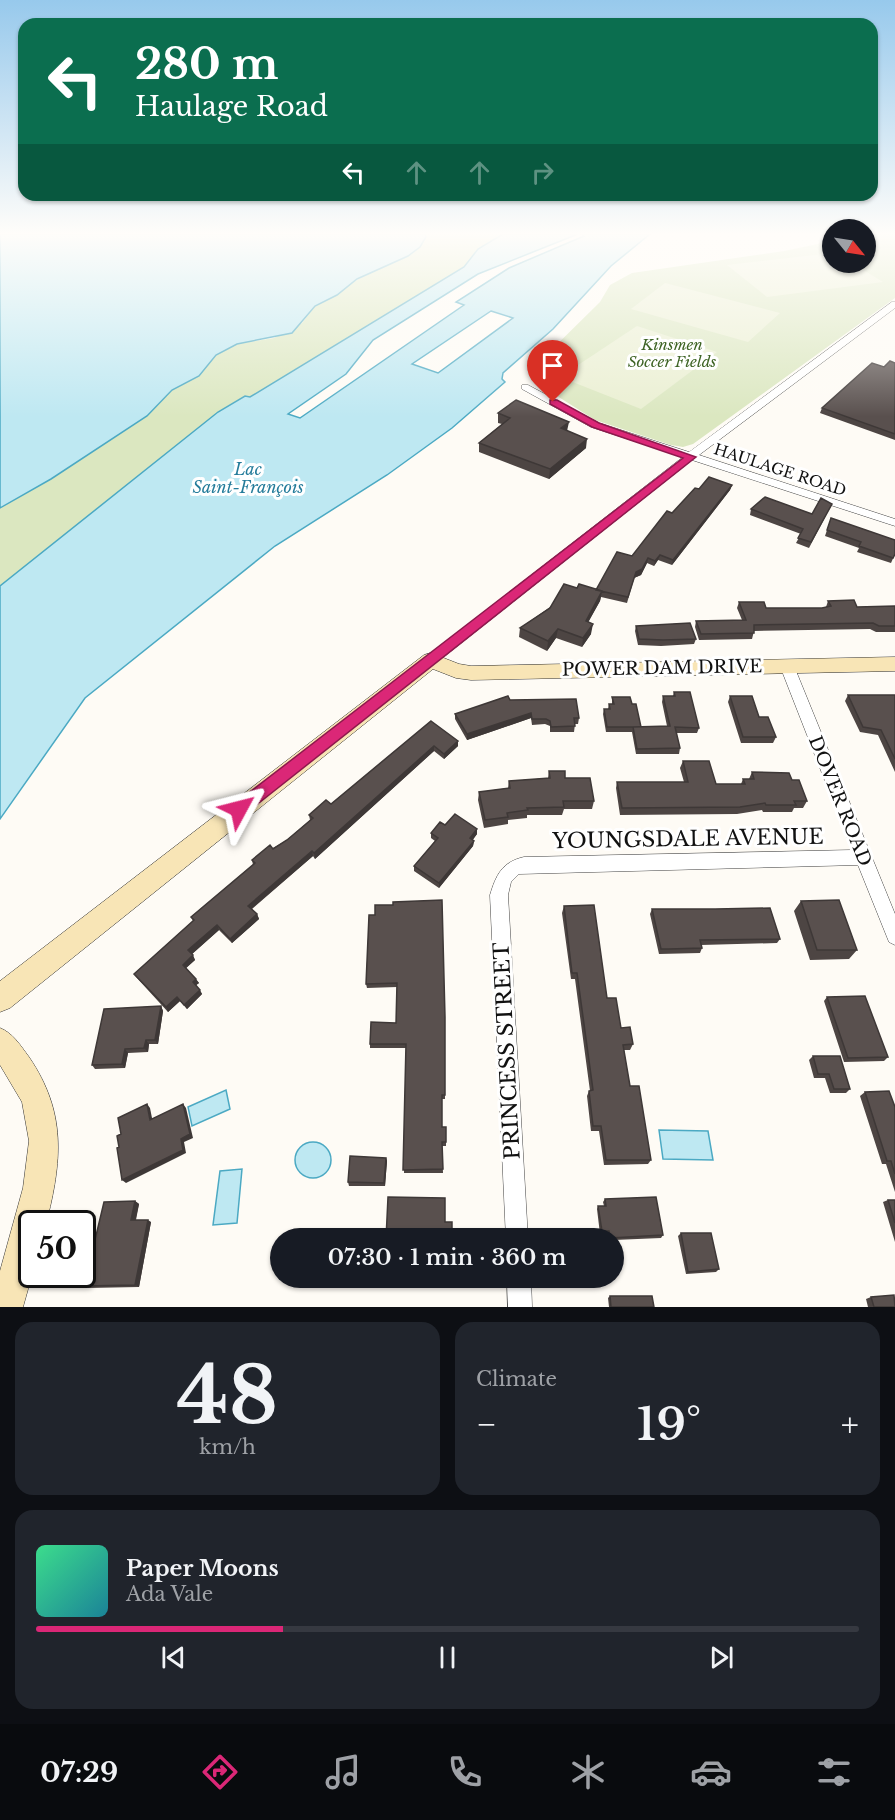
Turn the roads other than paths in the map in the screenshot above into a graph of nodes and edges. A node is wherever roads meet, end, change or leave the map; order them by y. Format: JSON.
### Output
{"nodes":[{"id":1,"x":895,"y":304,"type":"edge"},
{"id":2,"x":525,"y":387,"type":"dead end"},
{"id":3,"x":690,"y":457,"type":"junction"},
{"id":4,"x":895,"y":523,"type":"edge"},
{"id":5,"x":431,"y":660,"type":"junction"},
{"id":6,"x":895,"y":664,"type":"edge"},
{"id":7,"x":787,"y":666,"type":"junction"},
{"id":8,"x":863,"y":857,"type":"junction"},
{"id":9,"x":513,"y":867,"type":"joint"},
{"id":10,"x":895,"y":936,"type":"edge"},
{"id":11,"x":0,"y":998,"type":"edge"},
{"id":12,"x":0,"y":1042,"type":"edge"},
{"id":13,"x":516,"y":1228,"type":"edge"},
{"id":14,"x":519,"y":1288,"type":"edge"},
{"id":15,"x":6,"y":1307,"type":"edge"},
{"id":16,"x":520,"y":1307,"type":"edge"}],
"edges":[{"from":1,"to":3,"type":"street"},
{"from":2,"to":3,"type":"street","name":"HAULAGE ROAD"},
{"from":3,"to":4,"type":"street","name":"HAULAGE ROAD"},
{"from":3,"to":5,"type":"street"},
{"from":5,"to":7,"type":"main road","name":"POWER DAM DRIVE"},
{"from":5,"to":11,"type":"main road"},
{"from":6,"to":7,"type":"main road","name":"POWER DAM DRIVE"},
{"from":7,"to":8,"type":"street","name":"DOVER ROAD"},
{"from":8,"to":9,"type":"street","name":"YOUNGSDALE AVENUE"},
{"from":8,"to":10,"type":"street","name":"DOVER ROAD"},
{"from":9,"to":13,"type":"street","name":"PRINCESS STREET"},
{"from":12,"to":15,"type":"main road"},
{"from":14,"to":16,"type":"street"}]}
